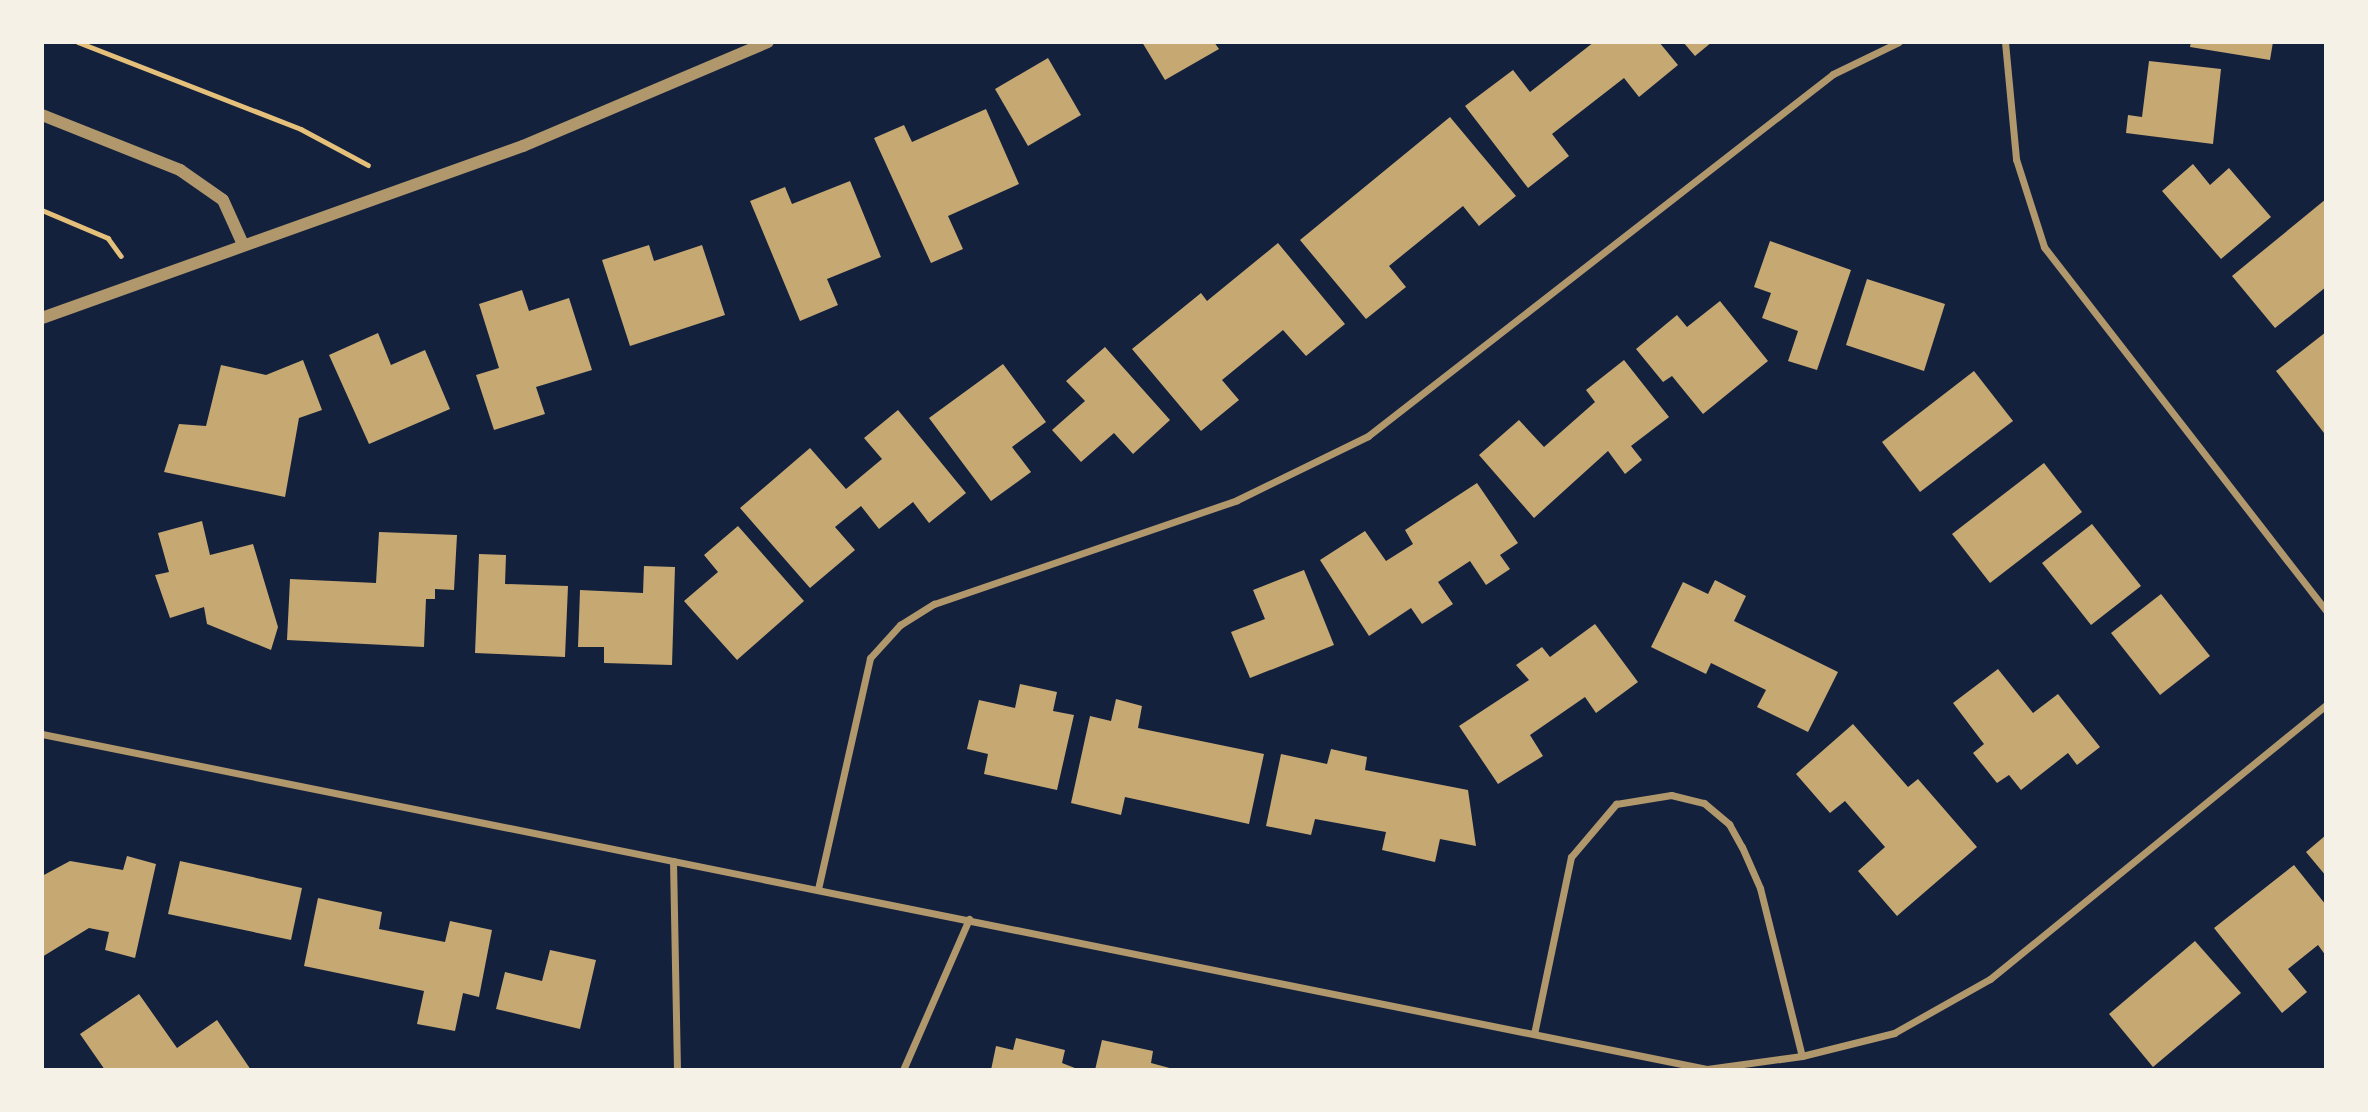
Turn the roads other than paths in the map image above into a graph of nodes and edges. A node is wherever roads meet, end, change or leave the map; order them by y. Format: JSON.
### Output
{"nodes":[{"id":1,"x":768,"y":42,"type":"edge"},
{"id":2,"x":1899,"y":42,"type":"edge"},
{"id":3,"x":2005,"y":42,"type":"edge"},
{"id":4,"x":42,"y":115,"type":"edge"},
{"id":5,"x":242,"y":243,"type":"junction"},
{"id":6,"x":42,"y":318,"type":"edge"},
{"id":7,"x":2326,"y":611,"type":"edge"},
{"id":8,"x":2326,"y":705,"type":"edge"},
{"id":9,"x":42,"y":734,"type":"edge"},
{"id":10,"x":673,"y":861,"type":"junction"},
{"id":11,"x":818,"y":889,"type":"junction"},
{"id":12,"x":969,"y":919,"type":"junction"},
{"id":13,"x":1534,"y":1034,"type":"junction"},
{"id":14,"x":1802,"y":1056,"type":"junction"},
{"id":15,"x":1707,"y":1069,"type":"edge"},
{"id":16,"x":677,"y":1070,"type":"edge"},
{"id":17,"x":903,"y":1070,"type":"edge"}],
"edges":[{"from":1,"to":5,"type":"street"},
{"from":2,"to":11,"type":"street"},
{"from":3,"to":7,"type":"street"},
{"from":4,"to":5,"type":"street"},
{"from":5,"to":6,"type":"street"},
{"from":8,"to":14,"type":"street"},
{"from":9,"to":10,"type":"street"},
{"from":10,"to":11,"type":"street"},
{"from":10,"to":16,"type":"street"},
{"from":11,"to":12,"type":"street"},
{"from":12,"to":13,"type":"street"},
{"from":12,"to":17,"type":"street"},
{"from":13,"to":14,"type":"street"},
{"from":13,"to":15,"type":"street"},
{"from":14,"to":15,"type":"street"}]}
